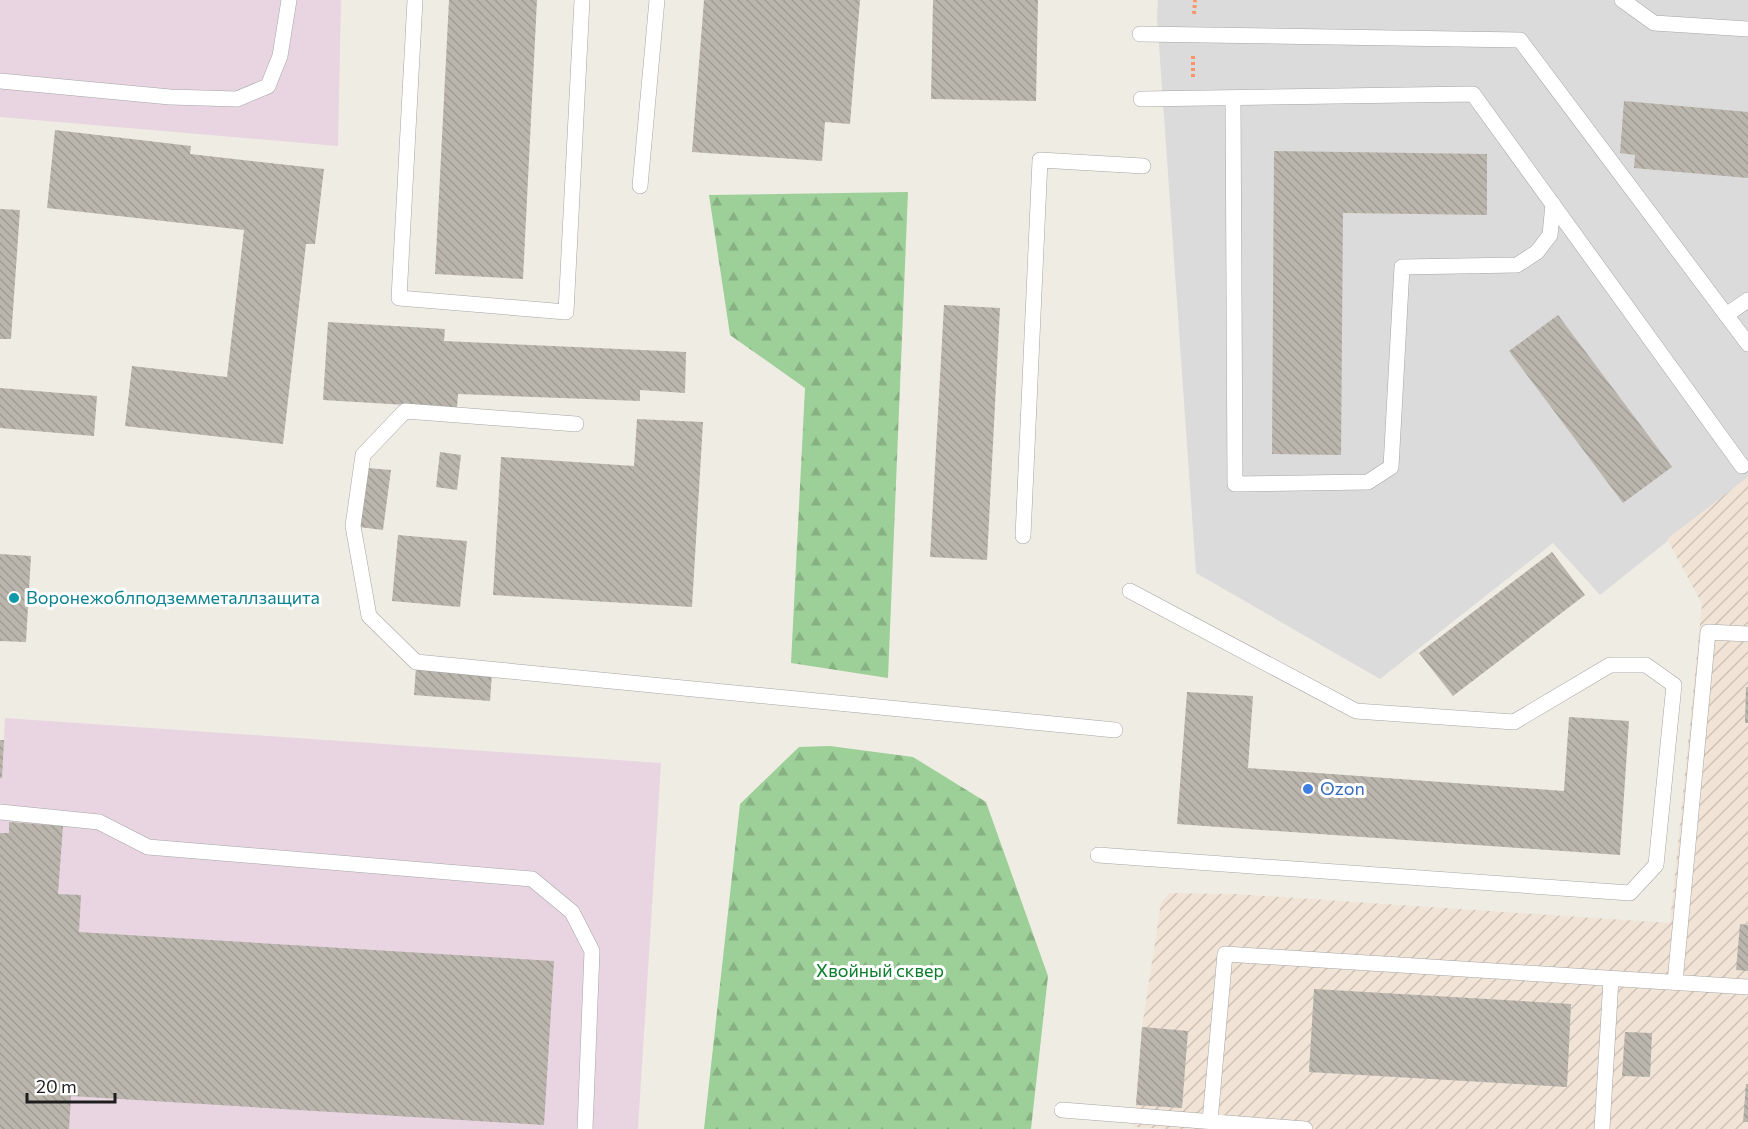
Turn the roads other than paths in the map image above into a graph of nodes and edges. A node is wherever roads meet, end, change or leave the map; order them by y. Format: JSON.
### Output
{"nodes":[{"id":1,"x":289,"y":0,"type":"edge"},
{"id":2,"x":415,"y":0,"type":"edge"},
{"id":3,"x":582,"y":0,"type":"edge"},
{"id":4,"x":657,"y":0,"type":"edge"},
{"id":5,"x":1622,"y":0,"type":"edge"},
{"id":6,"x":1748,"y":29,"type":"edge"},
{"id":7,"x":1140,"y":34,"type":"dead end"},
{"id":8,"x":0,"y":81,"type":"edge"},
{"id":9,"x":1233,"y":98,"type":"junction"},
{"id":10,"x":1142,"y":99,"type":"dead end"},
{"id":11,"x":1143,"y":166,"type":"dead end"},
{"id":12,"x":640,"y":186,"type":"dead end"},
{"id":13,"x":1553,"y":204,"type":"junction"},
{"id":14,"x":1748,"y":300,"type":"edge"},
{"id":15,"x":1726,"y":315,"type":"junction"},
{"id":16,"x":1748,"y":344,"type":"edge"},
{"id":17,"x":576,"y":424,"type":"dead end"},
{"id":18,"x":1742,"y":466,"type":"dead end"},
{"id":19,"x":1023,"y":536,"type":"dead end"},
{"id":20,"x":1130,"y":591,"type":"dead end"},
{"id":21,"x":1748,"y":634,"type":"edge"},
{"id":22,"x":1115,"y":730,"type":"dead end"},
{"id":23,"x":0,"y":812,"type":"edge"},
{"id":24,"x":1098,"y":855,"type":"dead end"},
{"id":25,"x":1611,"y":979,"type":"junction"},
{"id":26,"x":1675,"y":982,"type":"junction"},
{"id":27,"x":1748,"y":987,"type":"edge"},
{"id":28,"x":1062,"y":1110,"type":"dead end"},
{"id":29,"x":1210,"y":1121,"type":"junction"},
{"id":30,"x":585,"y":1129,"type":"edge"},
{"id":31,"x":1305,"y":1129,"type":"edge"},
{"id":32,"x":1602,"y":1129,"type":"edge"}],
"edges":[{"from":1,"to":8,"type":"lane"},
{"from":2,"to":3,"type":"lane"},
{"from":4,"to":12,"type":"lane"},
{"from":5,"to":6,"type":"lane"},
{"from":7,"to":15,"type":"lane"},
{"from":9,"to":10,"type":"lane"},
{"from":9,"to":13,"type":"lane"},
{"from":9,"to":13,"type":"lane"},
{"from":11,"to":19,"type":"lane"},
{"from":13,"to":18,"type":"lane"},
{"from":14,"to":15,"type":"lane"},
{"from":15,"to":16,"type":"lane"},
{"from":17,"to":22,"type":"lane"},
{"from":20,"to":24,"type":"lane"},
{"from":21,"to":26,"type":"lane"},
{"from":23,"to":30,"type":"lane"},
{"from":25,"to":26,"type":"lane"},
{"from":25,"to":29,"type":"lane"},
{"from":25,"to":32,"type":"lane"},
{"from":26,"to":27,"type":"lane"},
{"from":28,"to":29,"type":"lane"},
{"from":29,"to":31,"type":"lane"}]}
